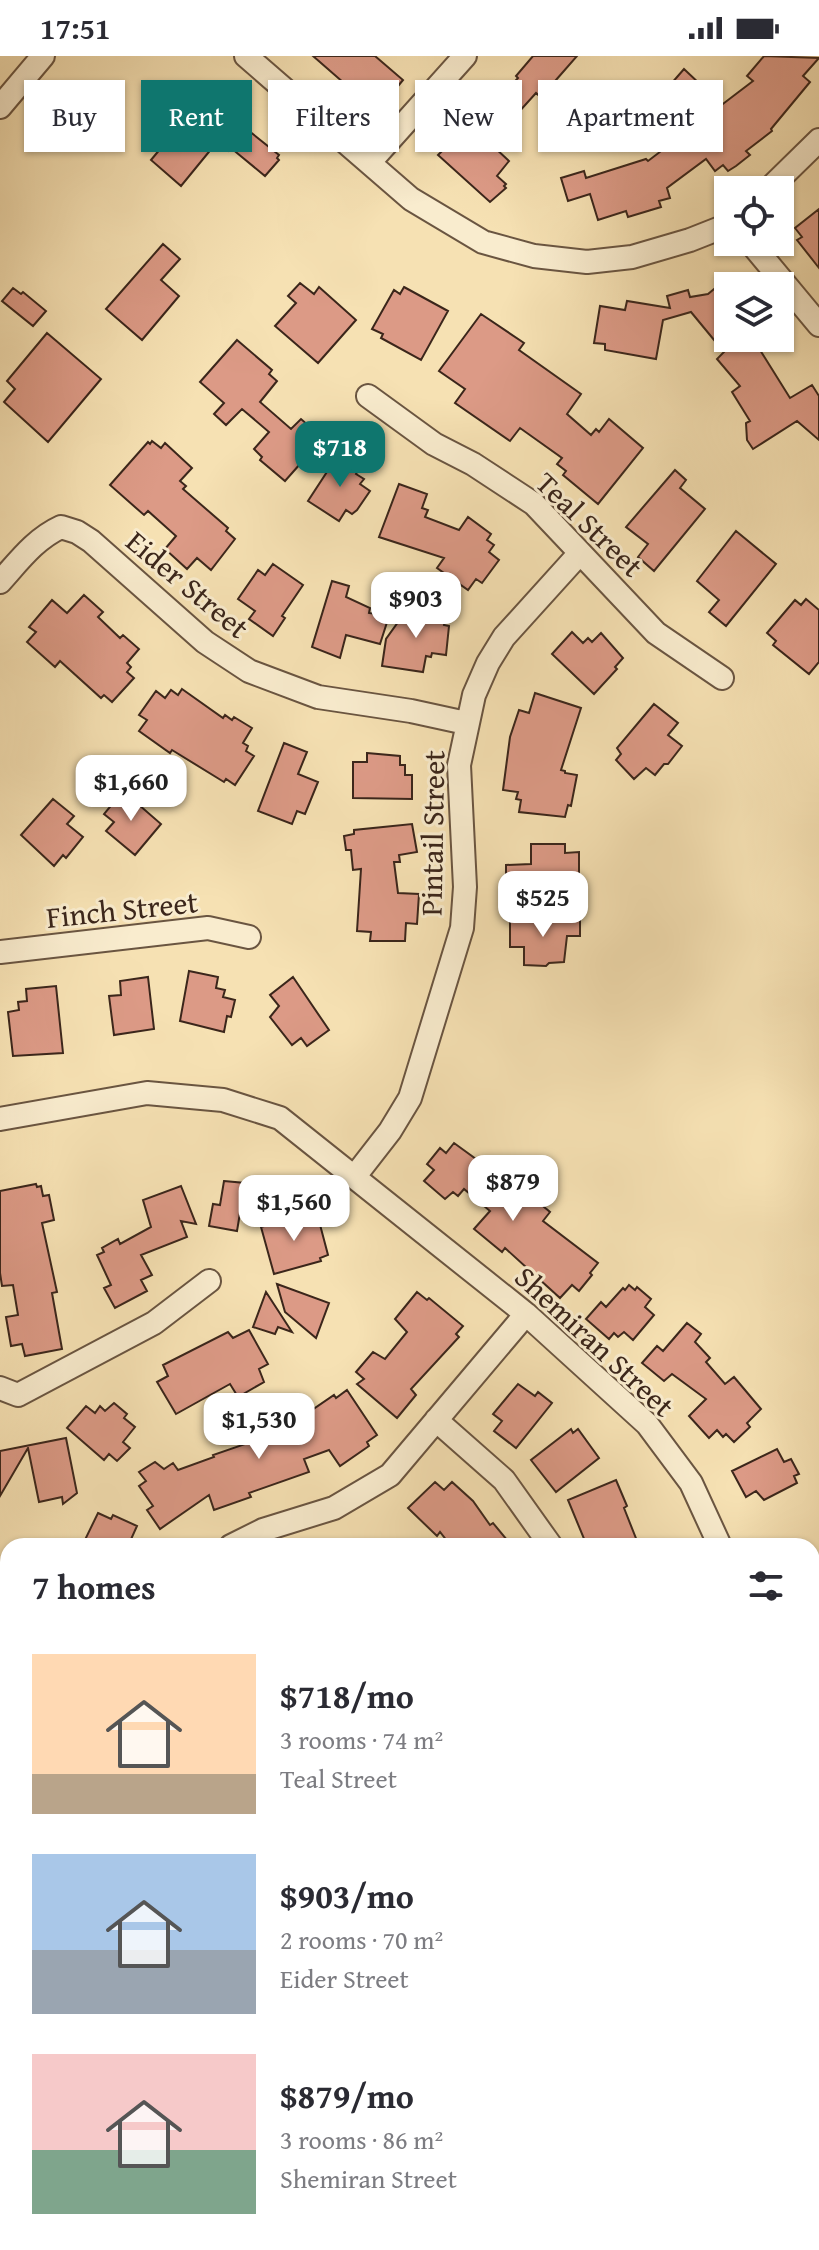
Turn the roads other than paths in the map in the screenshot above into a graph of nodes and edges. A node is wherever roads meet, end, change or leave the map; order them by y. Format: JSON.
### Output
{"nodes":[{"id":1,"x":43,"y":56,"type":"edge"},
{"id":2,"x":246,"y":56,"type":"edge"},
{"id":3,"x":465,"y":56,"type":"edge"},
{"id":4,"x":0,"y":107,"type":"edge"},
{"id":5,"x":819,"y":140,"type":"edge"},
{"id":6,"x":370,"y":162,"type":"junction"},
{"id":7,"x":782,"y":176,"type":"edge"},
{"id":8,"x":714,"y":231,"type":"edge"},
{"id":9,"x":762,"y":256,"type":"edge"},
{"id":10,"x":819,"y":325,"type":"edge"},
{"id":11,"x":368,"y":396,"type":"dead end"},
{"id":12,"x":580,"y":553,"type":"junction"},
{"id":13,"x":0,"y":582,"type":"edge"},
{"id":14,"x":722,"y":678,"type":"dead end"},
{"id":15,"x":466,"y":723,"type":"junction"},
{"id":16,"x":249,"y":937,"type":"dead end"},
{"id":17,"x":0,"y":952,"type":"edge"},
{"id":18,"x":0,"y":1119,"type":"edge"},
{"id":19,"x":355,"y":1176,"type":"junction"},
{"id":20,"x":209,"y":1281,"type":"dead end"},
{"id":21,"x":526,"y":1314,"type":"junction"},
{"id":22,"x":0,"y":1388,"type":"edge"},
{"id":23,"x":436,"y":1420,"type":"junction"},
{"id":24,"x":247,"y":1538,"type":"edge"},
{"id":25,"x":545,"y":1538,"type":"edge"},
{"id":26,"x":716,"y":1538,"type":"edge"}],
"edges":[{"from":1,"to":4,"type":"street"},
{"from":2,"to":6,"type":"street"},
{"from":3,"to":6,"type":"street"},
{"from":5,"to":7,"type":"street"},
{"from":6,"to":8,"type":"street"},
{"from":9,"to":10,"type":"street"},
{"from":11,"to":12,"type":"street","name":"Teal Street"},
{"from":12,"to":14,"type":"street","name":"Teal Street"},
{"from":12,"to":15,"type":"street","name":"Pintail Street"},
{"from":13,"to":15,"type":"street","name":"Eider Street"},
{"from":15,"to":19,"type":"street","name":"Pintail Street"},
{"from":16,"to":17,"type":"street","name":"Finch Street"},
{"from":18,"to":19,"type":"street","name":"Shemiran Street"},
{"from":19,"to":21,"type":"street","name":"Shemiran Street"},
{"from":20,"to":22,"type":"street"},
{"from":21,"to":23,"type":"street"},
{"from":21,"to":26,"type":"street","name":"Shemiran Street"},
{"from":23,"to":24,"type":"street"},
{"from":23,"to":25,"type":"street"}]}
